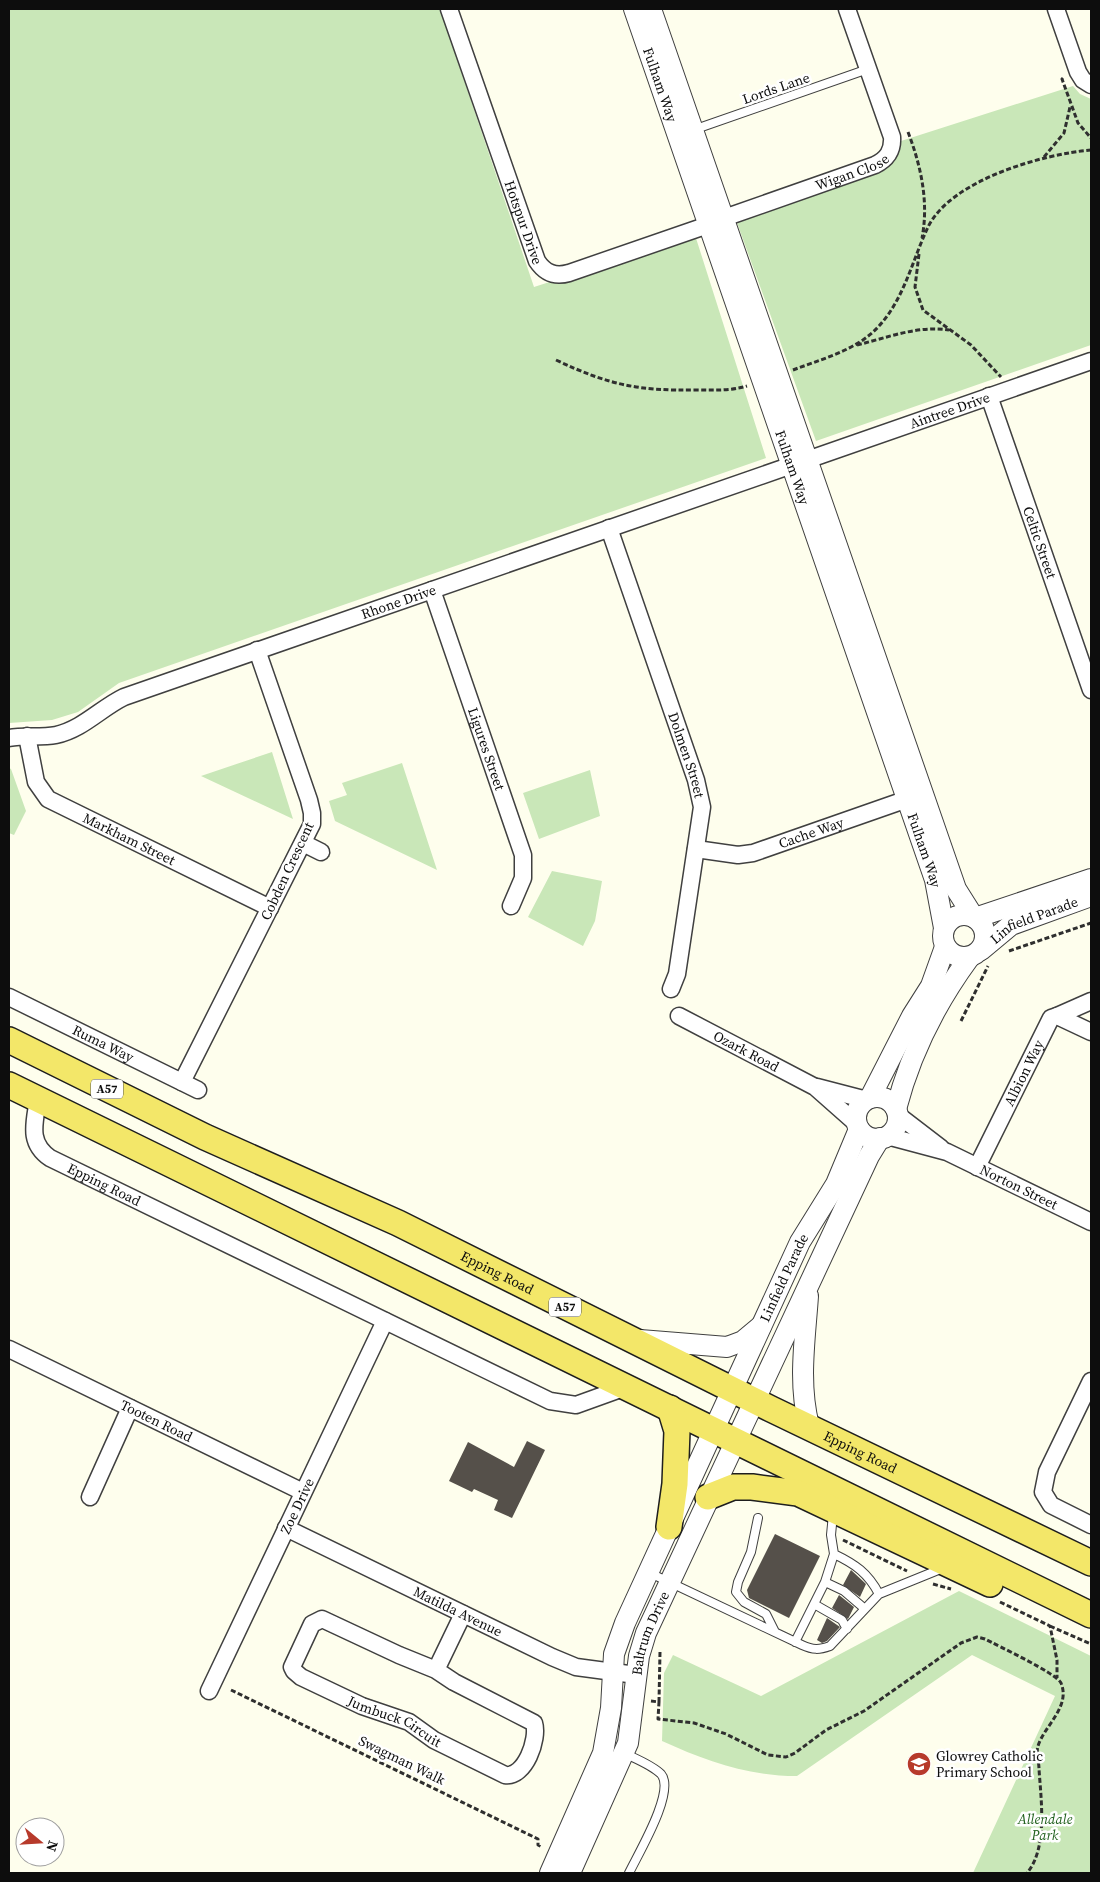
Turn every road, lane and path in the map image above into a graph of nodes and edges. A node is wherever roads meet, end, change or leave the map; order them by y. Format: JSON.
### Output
{"nodes":[{"id":1,"x":449,"y":9,"type":"edge"},
{"id":2,"x":634,"y":9,"type":"edge"},
{"id":3,"x":651,"y":9,"type":"edge"},
{"id":4,"x":847,"y":9,"type":"edge"},
{"id":5,"x":1056,"y":9,"type":"edge"},
{"id":6,"x":868,"y":69,"type":"junction"},
{"id":7,"x":1078,"y":72,"type":"junction"},
{"id":8,"x":1091,"y":85,"type":"edge"},
{"id":9,"x":1070,"y":104,"type":"junction"},
{"id":10,"x":692,"y":130,"type":"junction"},
{"id":11,"x":908,"y":131,"type":"dead end"},
{"id":12,"x":1091,"y":138,"type":"edge"},
{"id":13,"x":1091,"y":150,"type":"edge"},
{"id":14,"x":1042,"y":159,"type":"junction"},
{"id":15,"x":716,"y":222,"type":"junction"},
{"id":16,"x":921,"y":247,"type":"junction"},
{"id":17,"x":952,"y":330,"type":"junction"},
{"id":18,"x":853,"y":346,"type":"junction"},
{"id":19,"x":556,"y":360,"type":"dead end"},
{"id":20,"x":1091,"y":361,"type":"edge"},
{"id":21,"x":770,"y":378,"type":"junction"},
{"id":22,"x":1007,"y":390,"type":"junction"},
{"id":23,"x":989,"y":396,"type":"junction"},
{"id":24,"x":800,"y":462,"type":"junction"},
{"id":25,"x":609,"y":528,"type":"junction"},
{"id":26,"x":432,"y":590,"type":"junction"},
{"id":27,"x":257,"y":650,"type":"junction"},
{"id":28,"x":1091,"y":690,"type":"edge"},
{"id":29,"x":26,"y":736,"type":"junction"},
{"id":30,"x":9,"y":738,"type":"edge"},
{"id":31,"x":916,"y":796,"type":"junction"},
{"id":32,"x":303,"y":843,"type":"junction"},
{"id":33,"x":696,"y":849,"type":"junction"},
{"id":34,"x":321,"y":852,"type":"dead end"},
{"id":35,"x":1091,"y":879,"type":"edge"},
{"id":36,"x":1091,"y":896,"type":"edge"},
{"id":37,"x":511,"y":906,"type":"dead end"},
{"id":38,"x":270,"y":908,"type":"junction"},
{"id":39,"x":974,"y":917,"type":"junction"},
{"id":40,"x":1091,"y":923,"type":"edge"},
{"id":41,"x":945,"y":937,"type":"junction"},
{"id":42,"x":1005,"y":952,"type":"dead end"},
{"id":43,"x":980,"y":957,"type":"junction"},
{"id":44,"x":671,"y":989,"type":"dead end"},
{"id":45,"x":9,"y":997,"type":"edge"},
{"id":46,"x":1091,"y":1001,"type":"edge"},
{"id":47,"x":679,"y":1016,"type":"dead end"},
{"id":48,"x":1057,"y":1016,"type":"junction"},
{"id":49,"x":961,"y":1021,"type":"dead end"},
{"id":50,"x":1091,"y":1032,"type":"edge"},
{"id":51,"x":9,"y":1040,"type":"edge"},
{"id":52,"x":182,"y":1082,"type":"junction"},
{"id":53,"x":9,"y":1084,"type":"edge"},
{"id":54,"x":815,"y":1087,"type":"junction"},
{"id":55,"x":198,"y":1090,"type":"dead end"},
{"id":56,"x":38,"y":1099,"type":"junction"},
{"id":57,"x":869,"y":1099,"type":"junction"},
{"id":58,"x":897,"y":1112,"type":"junction"},
{"id":59,"x":859,"y":1126,"type":"junction"},
{"id":60,"x":884,"y":1137,"type":"junction"},
{"id":61,"x":947,"y":1152,"type":"junction"},
{"id":62,"x":977,"y":1167,"type":"junction"},
{"id":63,"x":1091,"y":1222,"type":"edge"},
{"id":64,"x":808,"y":1284,"type":"junction"},
{"id":65,"x":385,"y":1321,"type":"junction"},
{"id":66,"x":763,"y":1324,"type":"junction"},
{"id":67,"x":630,"y":1339,"type":"junction"},
{"id":68,"x":9,"y":1349,"type":"edge"},
{"id":69,"x":1091,"y":1381,"type":"edge"},
{"id":70,"x":626,"y":1387,"type":"junction"},
{"id":71,"x":744,"y":1395,"type":"junction"},
{"id":72,"x":130,"y":1408,"type":"junction"},
{"id":73,"x":670,"y":1408,"type":"junction"},
{"id":74,"x":809,"y":1426,"type":"junction"},
{"id":75,"x":714,"y":1430,"type":"junction"},
{"id":76,"x":737,"y":1440,"type":"junction"},
{"id":77,"x":303,"y":1492,"type":"junction"},
{"id":78,"x":90,"y":1497,"type":"dead end"},
{"id":79,"x":708,"y":1497,"type":"junction"},
{"id":80,"x":830,"y":1498,"type":"junction"},
{"id":81,"x":758,"y":1518,"type":"dead end"},
{"id":82,"x":1091,"y":1525,"type":"edge"},
{"id":83,"x":286,"y":1528,"type":"junction"},
{"id":84,"x":669,"y":1528,"type":"junction"},
{"id":85,"x":831,"y":1535,"type":"junction"},
{"id":86,"x":834,"y":1554,"type":"junction"},
{"id":87,"x":1091,"y":1563,"type":"edge"},
{"id":88,"x":648,"y":1572,"type":"junction"},
{"id":89,"x":920,"y":1578,"type":"junction"},
{"id":90,"x":953,"y":1578,"type":"junction"},
{"id":91,"x":668,"y":1582,"type":"junction"},
{"id":92,"x":824,"y":1582,"type":"junction"},
{"id":93,"x":878,"y":1594,"type":"junction"},
{"id":94,"x":994,"y":1599,"type":"dead end"},
{"id":95,"x":814,"y":1604,"type":"junction"},
{"id":96,"x":865,"y":1609,"type":"junction"},
{"id":97,"x":463,"y":1614,"type":"junction"},
{"id":98,"x":1091,"y":1614,"type":"edge"},
{"id":99,"x":1091,"y":1625,"type":"edge"},
{"id":100,"x":1050,"y":1626,"type":"junction"},
{"id":101,"x":847,"y":1629,"type":"junction"},
{"id":102,"x":775,"y":1632,"type":"junction"},
{"id":103,"x":795,"y":1642,"type":"junction"},
{"id":104,"x":1091,"y":1644,"type":"edge"},
{"id":105,"x":436,"y":1670,"type":"junction"},
{"id":106,"x":612,"y":1673,"type":"junction"},
{"id":107,"x":636,"y":1675,"type":"junction"},
{"id":108,"x":1057,"y":1678,"type":"junction"},
{"id":109,"x":231,"y":1690,"type":"dead end"},
{"id":110,"x":209,"y":1691,"type":"dead end"},
{"id":111,"x":634,"y":1701,"type":"junction"},
{"id":112,"x":624,"y":1753,"type":"junction"},
{"id":113,"x":558,"y":1855,"type":"junction"},
{"id":114,"x":550,"y":1873,"type":"edge"},
{"id":115,"x":570,"y":1873,"type":"edge"},
{"id":116,"x":628,"y":1873,"type":"edge"},
{"id":117,"x":1027,"y":1873,"type":"edge"}],
"edges":[{"from":1,"to":15,"type":"street","name":"Hotspur Drive"},
{"from":2,"to":15,"type":"street","name":"Fulham Way"},
{"from":3,"to":10,"type":"street","name":"Fulham Way"},
{"from":4,"to":6,"type":"street","name":"Wigan Close"},
{"from":5,"to":7,"type":"street"},
{"from":6,"to":10,"type":"lane","name":"Lords Lane"},
{"from":6,"to":15,"type":"street","name":"Wigan Close"},
{"from":7,"to":8,"type":"street"},
{"from":7,"to":9,"type":"path"},
{"from":9,"to":12,"type":"path"},
{"from":9,"to":14,"type":"path"},
{"from":10,"to":15,"type":"street","name":"Fulham Way"},
{"from":11,"to":16,"type":"path"},
{"from":13,"to":14,"type":"path"},
{"from":14,"to":16,"type":"path"},
{"from":15,"to":21,"type":"street","name":"Fulham Way"},
{"from":16,"to":17,"type":"path"},
{"from":16,"to":18,"type":"path"},
{"from":17,"to":18,"type":"path"},
{"from":17,"to":22,"type":"path"},
{"from":18,"to":21,"type":"path"},
{"from":19,"to":21,"type":"path"},
{"from":20,"to":22,"type":"street","name":"Aintree Drive"},
{"from":21,"to":24,"type":"street","name":"Fulham Way"},
{"from":22,"to":23,"type":"street","name":"Aintree Drive"},
{"from":23,"to":24,"type":"street","name":"Aintree Drive"},
{"from":23,"to":28,"type":"street","name":"Celtic Street"},
{"from":24,"to":25,"type":"street","name":"Rhone Drive"},
{"from":24,"to":31,"type":"street","name":"Fulham Way"},
{"from":25,"to":26,"type":"street","name":"Rhone Drive"},
{"from":25,"to":33,"type":"street","name":"Dolmen Street"},
{"from":26,"to":27,"type":"street","name":"Rhone Drive"},
{"from":26,"to":37,"type":"street","name":"Ligures Street"},
{"from":27,"to":29,"type":"street","name":"Rhone Drive"},
{"from":27,"to":32,"type":"street","name":"Cobden Crescent"},
{"from":29,"to":30,"type":"street","name":"Rhone Drive"},
{"from":29,"to":38,"type":"street","name":"Markham Street"},
{"from":31,"to":33,"type":"street","name":"Cache Way"},
{"from":31,"to":39,"type":"street","name":"Fulham Way"},
{"from":31,"to":41,"type":"street","name":"Fulham Way"},
{"from":32,"to":34,"type":"street"},
{"from":32,"to":38,"type":"street","name":"Cobden Crescent"},
{"from":33,"to":44,"type":"street","name":"Dolmen Street"},
{"from":35,"to":39,"type":"street","name":"Linfield Parade"},
{"from":36,"to":43,"type":"street","name":"Linfield Parade"},
{"from":38,"to":52,"type":"street","name":"Cobden Crescent"},
{"from":39,"to":41,"type":"street"},
{"from":39,"to":43,"type":"street"},
{"from":40,"to":42,"type":"path"},
{"from":41,"to":43,"type":"street"},
{"from":41,"to":57,"type":"street"},
{"from":43,"to":49,"type":"path"},
{"from":43,"to":58,"type":"street","name":"Linfield Parade"},
{"from":45,"to":52,"type":"street","name":"Ruma Way"},
{"from":46,"to":48,"type":"street"},
{"from":47,"to":54,"type":"street","name":"Ozark Road"},
{"from":48,"to":50,"type":"street"},
{"from":48,"to":62,"type":"street","name":"Albion Way"},
{"from":51,"to":67,"type":"main road","name":"Epping Road","number":"A57"},
{"from":52,"to":55,"type":"street","name":"Ruma Way"},
{"from":53,"to":56,"type":"main road"},
{"from":54,"to":57,"type":"street"},
{"from":54,"to":59,"type":"street"},
{"from":56,"to":65,"type":"street","name":"Epping Road"},
{"from":56,"to":70,"type":"main road"},
{"from":57,"to":58,"type":"street"},
{"from":57,"to":59,"type":"street"},
{"from":58,"to":60,"type":"street"},
{"from":58,"to":61,"type":"street","name":"Norton Street"},
{"from":59,"to":60,"type":"street"},
{"from":59,"to":66,"type":"street","name":"Linfield Parade"},
{"from":60,"to":61,"type":"street","name":"Norton Street"},
{"from":60,"to":64,"type":"street","name":"Linfield Parade"},
{"from":61,"to":62,"type":"street","name":"Norton Street"},
{"from":62,"to":63,"type":"street","name":"Norton Street"},
{"from":64,"to":71,"type":"street","name":"Linfield Parade"},
{"from":64,"to":74,"type":"street"},
{"from":65,"to":70,"type":"street","name":"Epping Road"},
{"from":65,"to":77,"type":"street","name":"Zoe Drive"},
{"from":66,"to":67,"type":"street"},
{"from":66,"to":71,"type":"street","name":"Linfield Parade"},
{"from":67,"to":71,"type":"main road","name":"Epping Road","number":"A57"},
{"from":68,"to":72,"type":"street","name":"Tooten Road"},
{"from":69,"to":82,"type":"street"},
{"from":70,"to":73,"type":"main road"},
{"from":71,"to":74,"type":"main road","name":"Epping Road","number":"A57"},
{"from":71,"to":75,"type":"street","name":"Linfield Parade"},
{"from":71,"to":76,"type":"street","name":"Baltrum Drive"},
{"from":72,"to":77,"type":"street","name":"Tooten Road"},
{"from":72,"to":78,"type":"street"},
{"from":73,"to":75,"type":"main road"},
{"from":73,"to":84,"type":"main road"},
{"from":74,"to":87,"type":"main road","name":"Epping Road","number":"A57"},
{"from":75,"to":76,"type":"main road"},
{"from":75,"to":84,"type":"street","name":"Baltrum Drive"},
{"from":76,"to":79,"type":"street","name":"Baltrum Drive"},
{"from":76,"to":80,"type":"main road"},
{"from":77,"to":83,"type":"street","name":"Zoe Drive"},
{"from":79,"to":80,"type":"main road"},
{"from":79,"to":91,"type":"street","name":"Baltrum Drive"},
{"from":80,"to":85,"type":"lane"},
{"from":80,"to":90,"type":"main road"},
{"from":80,"to":98,"type":"main road"},
{"from":81,"to":102,"type":"lane"},
{"from":83,"to":97,"type":"street","name":"Matilda Avenue"},
{"from":83,"to":110,"type":"street","name":"Zoe Drive"},
{"from":84,"to":88,"type":"street","name":"Baltrum Drive"},
{"from":85,"to":86,"type":"lane"},
{"from":85,"to":89,"type":"path"},
{"from":86,"to":92,"type":"lane"},
{"from":86,"to":93,"type":"lane"},
{"from":88,"to":91,"type":"lane"},
{"from":88,"to":106,"type":"street","name":"Baltrum Drive"},
{"from":89,"to":90,"type":"lane"},
{"from":89,"to":90,"type":"path"},
{"from":89,"to":93,"type":"lane"},
{"from":90,"to":99,"type":"main road"},
{"from":91,"to":102,"type":"lane"},
{"from":91,"to":107,"type":"street","name":"Baltrum Drive"},
{"from":92,"to":95,"type":"lane"},
{"from":92,"to":96,"type":"lane"},
{"from":93,"to":96,"type":"lane"},
{"from":94,"to":100,"type":"path"},
{"from":95,"to":101,"type":"lane"},
{"from":95,"to":103,"type":"lane"},
{"from":96,"to":101,"type":"lane"},
{"from":97,"to":105,"type":"street"},
{"from":97,"to":106,"type":"street","name":"Matilda Avenue"},
{"from":100,"to":104,"type":"path"},
{"from":100,"to":108,"type":"path"},
{"from":101,"to":103,"type":"lane"},
{"from":102,"to":103,"type":"lane"},
{"from":105,"to":105,"type":"street","name":"Jumbuck Circuit"},
{"from":106,"to":107,"type":"street","name":"Matilda Avenue"},
{"from":106,"to":113,"type":"street","name":"Baltrum Drive"},
{"from":107,"to":111,"type":"street","name":"Baltrum Drive"},
{"from":108,"to":111,"type":"path"},
{"from":108,"to":117,"type":"path"},
{"from":109,"to":113,"type":"path","name":"Swagman Walk"},
{"from":111,"to":112,"type":"street","name":"Baltrum Drive"},
{"from":112,"to":115,"type":"street","name":"Baltrum Drive"},
{"from":112,"to":116,"type":"lane"},
{"from":113,"to":114,"type":"street","name":"Baltrum Drive"}]}
